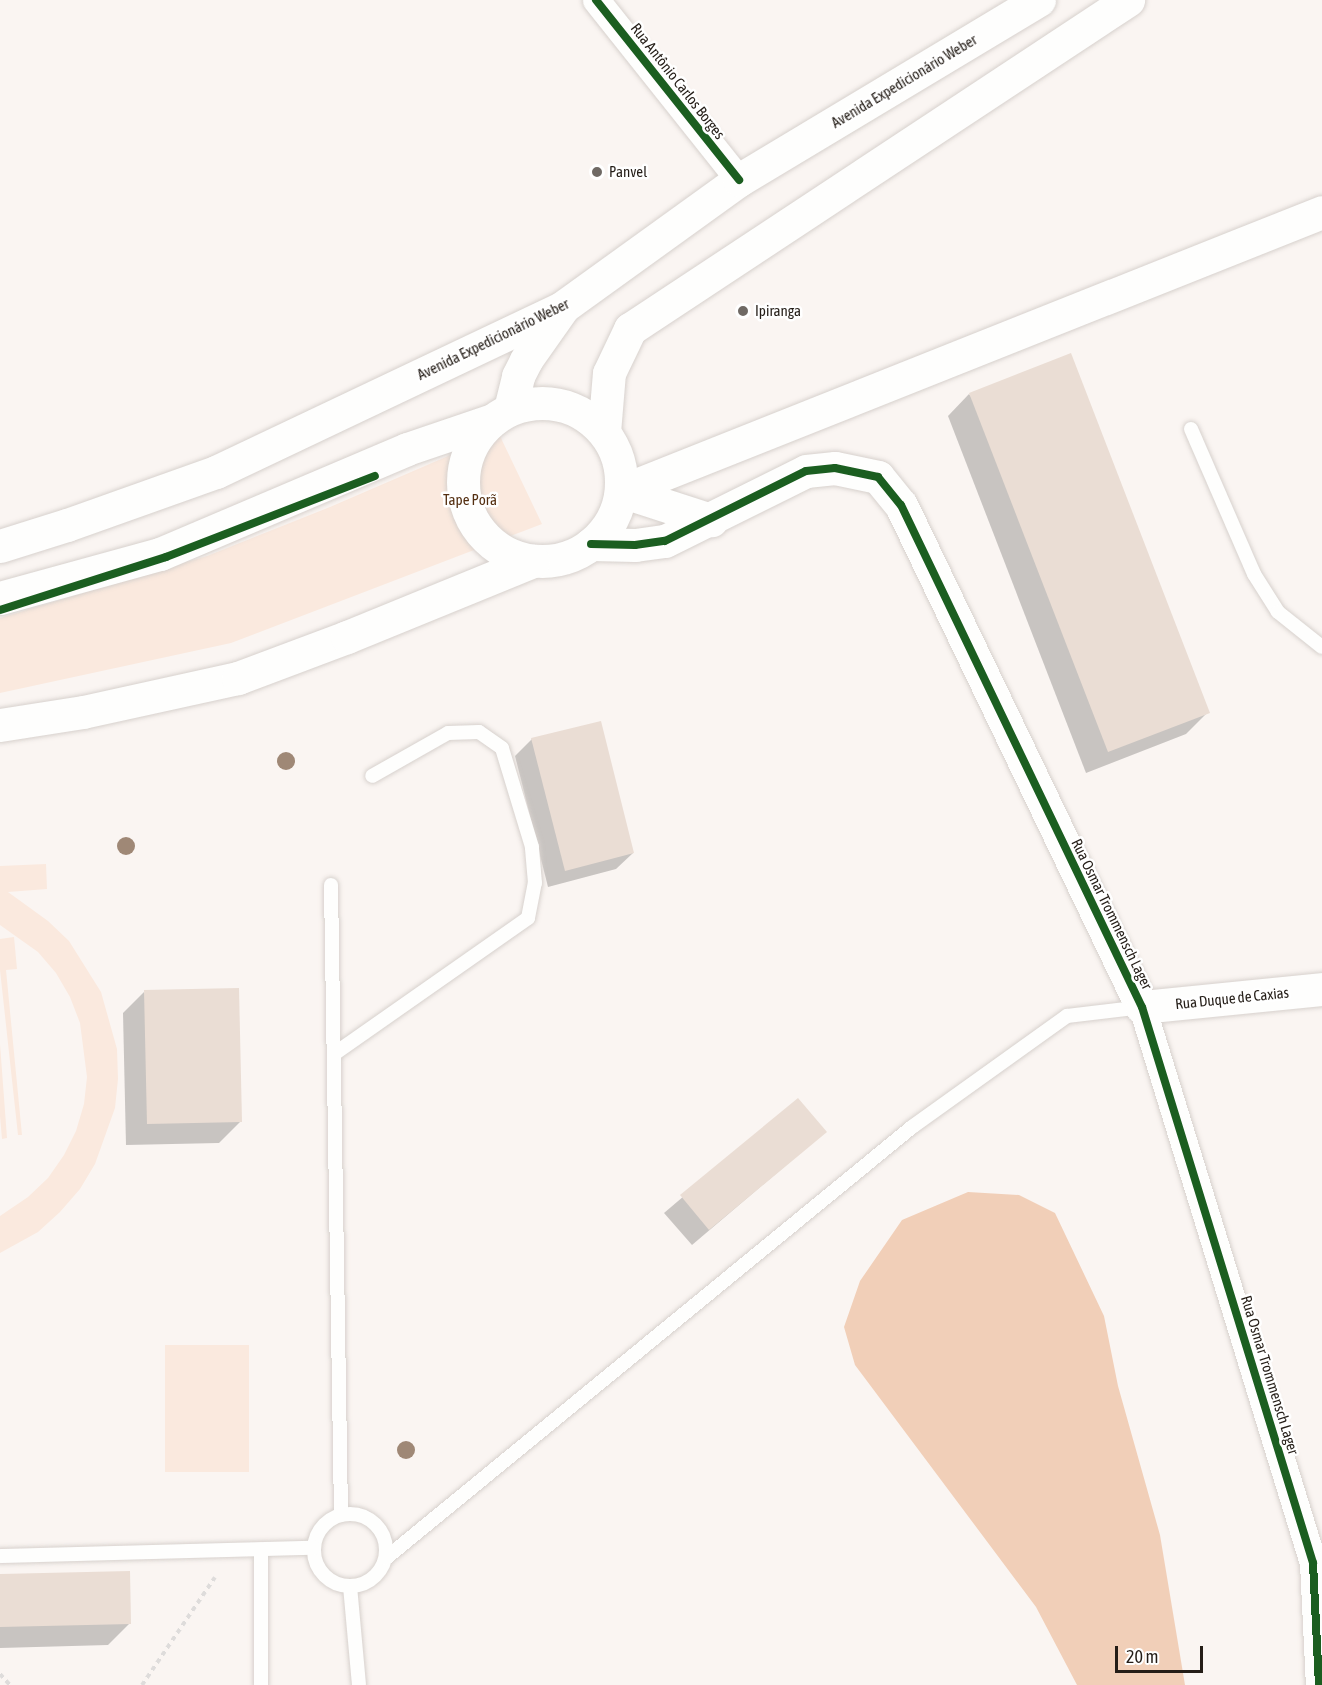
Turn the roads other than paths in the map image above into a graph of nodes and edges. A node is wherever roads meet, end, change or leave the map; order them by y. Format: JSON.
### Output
{"nodes":[{"id":1,"x":596,"y":0,"type":"edge"},
{"id":2,"x":1040,"y":0,"type":"edge"},
{"id":3,"x":1128,"y":0,"type":"edge"},
{"id":4,"x":739,"y":180,"type":"junction"},
{"id":5,"x":1322,"y":212,"type":"edge"},
{"id":6,"x":563,"y":308,"type":"junction"},
{"id":7,"x":501,"y":415,"type":"junction"},
{"id":8,"x":1191,"y":429,"type":"dead end"},
{"id":9,"x":604,"y":432,"type":"junction"},
{"id":10,"x":621,"y":491,"type":"junction"},
{"id":11,"x":711,"y":520,"type":"junction"},
{"id":12,"x":591,"y":544,"type":"junction"},
{"id":13,"x":0,"y":546,"type":"edge"},
{"id":14,"x":533,"y":561,"type":"junction"},
{"id":15,"x":0,"y":598,"type":"edge"},
{"id":16,"x":1322,"y":647,"type":"edge"},
{"id":17,"x":0,"y":725,"type":"edge"},
{"id":18,"x":372,"y":776,"type":"dead end"},
{"id":19,"x":331,"y":885,"type":"dead end"},
{"id":20,"x":1322,"y":989,"type":"edge"},
{"id":21,"x":1142,"y":1007,"type":"junction"},
{"id":22,"x":334,"y":1054,"type":"junction"},
{"id":23,"x":341,"y":1515,"type":"junction"},
{"id":24,"x":314,"y":1548,"type":"junction"},
{"id":25,"x":261,"y":1550,"type":"junction"},
{"id":26,"x":0,"y":1556,"type":"edge"},
{"id":27,"x":386,"y":1558,"type":"junction"},
{"id":28,"x":1318,"y":1562,"type":"edge"},
{"id":29,"x":350,"y":1586,"type":"junction"},
{"id":30,"x":261,"y":1685,"type":"edge"},
{"id":31,"x":359,"y":1685,"type":"edge"},
{"id":32,"x":1319,"y":1685,"type":"edge"}],
"edges":[{"from":1,"to":4,"type":"street","name":"Rua Antônio Carlos Borges"},
{"from":2,"to":4,"type":"main road","name":"Avenida Expedicionário Weber"},
{"from":3,"to":9,"type":"main road"},
{"from":4,"to":6,"type":"main road","name":"Avenida Expedicionário Weber"},
{"from":5,"to":10,"type":"main road"},
{"from":6,"to":7,"type":"main road"},
{"from":6,"to":13,"type":"main road","name":"Avenida Expedicionário Weber"},
{"from":7,"to":9,"type":"main road"},
{"from":7,"to":14,"type":"main road"},
{"from":7,"to":15,"type":"main road"},
{"from":8,"to":16,"type":"lane"},
{"from":9,"to":10,"type":"main road"},
{"from":10,"to":11,"type":"main road"},
{"from":10,"to":12,"type":"main road"},
{"from":11,"to":12,"type":"main road","name":"Rua Osmar Trommensch Lager"},
{"from":11,"to":21,"type":"main road","name":"Rua Osmar Trommensch Lager"},
{"from":12,"to":14,"type":"main road"},
{"from":14,"to":17,"type":"main road"},
{"from":18,"to":22,"type":"lane"},
{"from":19,"to":22,"type":"lane"},
{"from":20,"to":21,"type":"main road","name":"Rua Duque de Caxias"},
{"from":21,"to":27,"type":"lane"},
{"from":21,"to":28,"type":"street","name":"Rua Osmar Trommensch Lager"},
{"from":22,"to":23,"type":"lane"},
{"from":23,"to":24,"type":"lane"},
{"from":23,"to":27,"type":"lane"},
{"from":24,"to":25,"type":"lane"},
{"from":24,"to":29,"type":"lane"},
{"from":25,"to":26,"type":"lane"},
{"from":25,"to":30,"type":"lane"},
{"from":27,"to":29,"type":"lane"},
{"from":28,"to":32,"type":"street","name":"Rua Osmar Trommensch Lager"},
{"from":29,"to":31,"type":"lane"}]}
